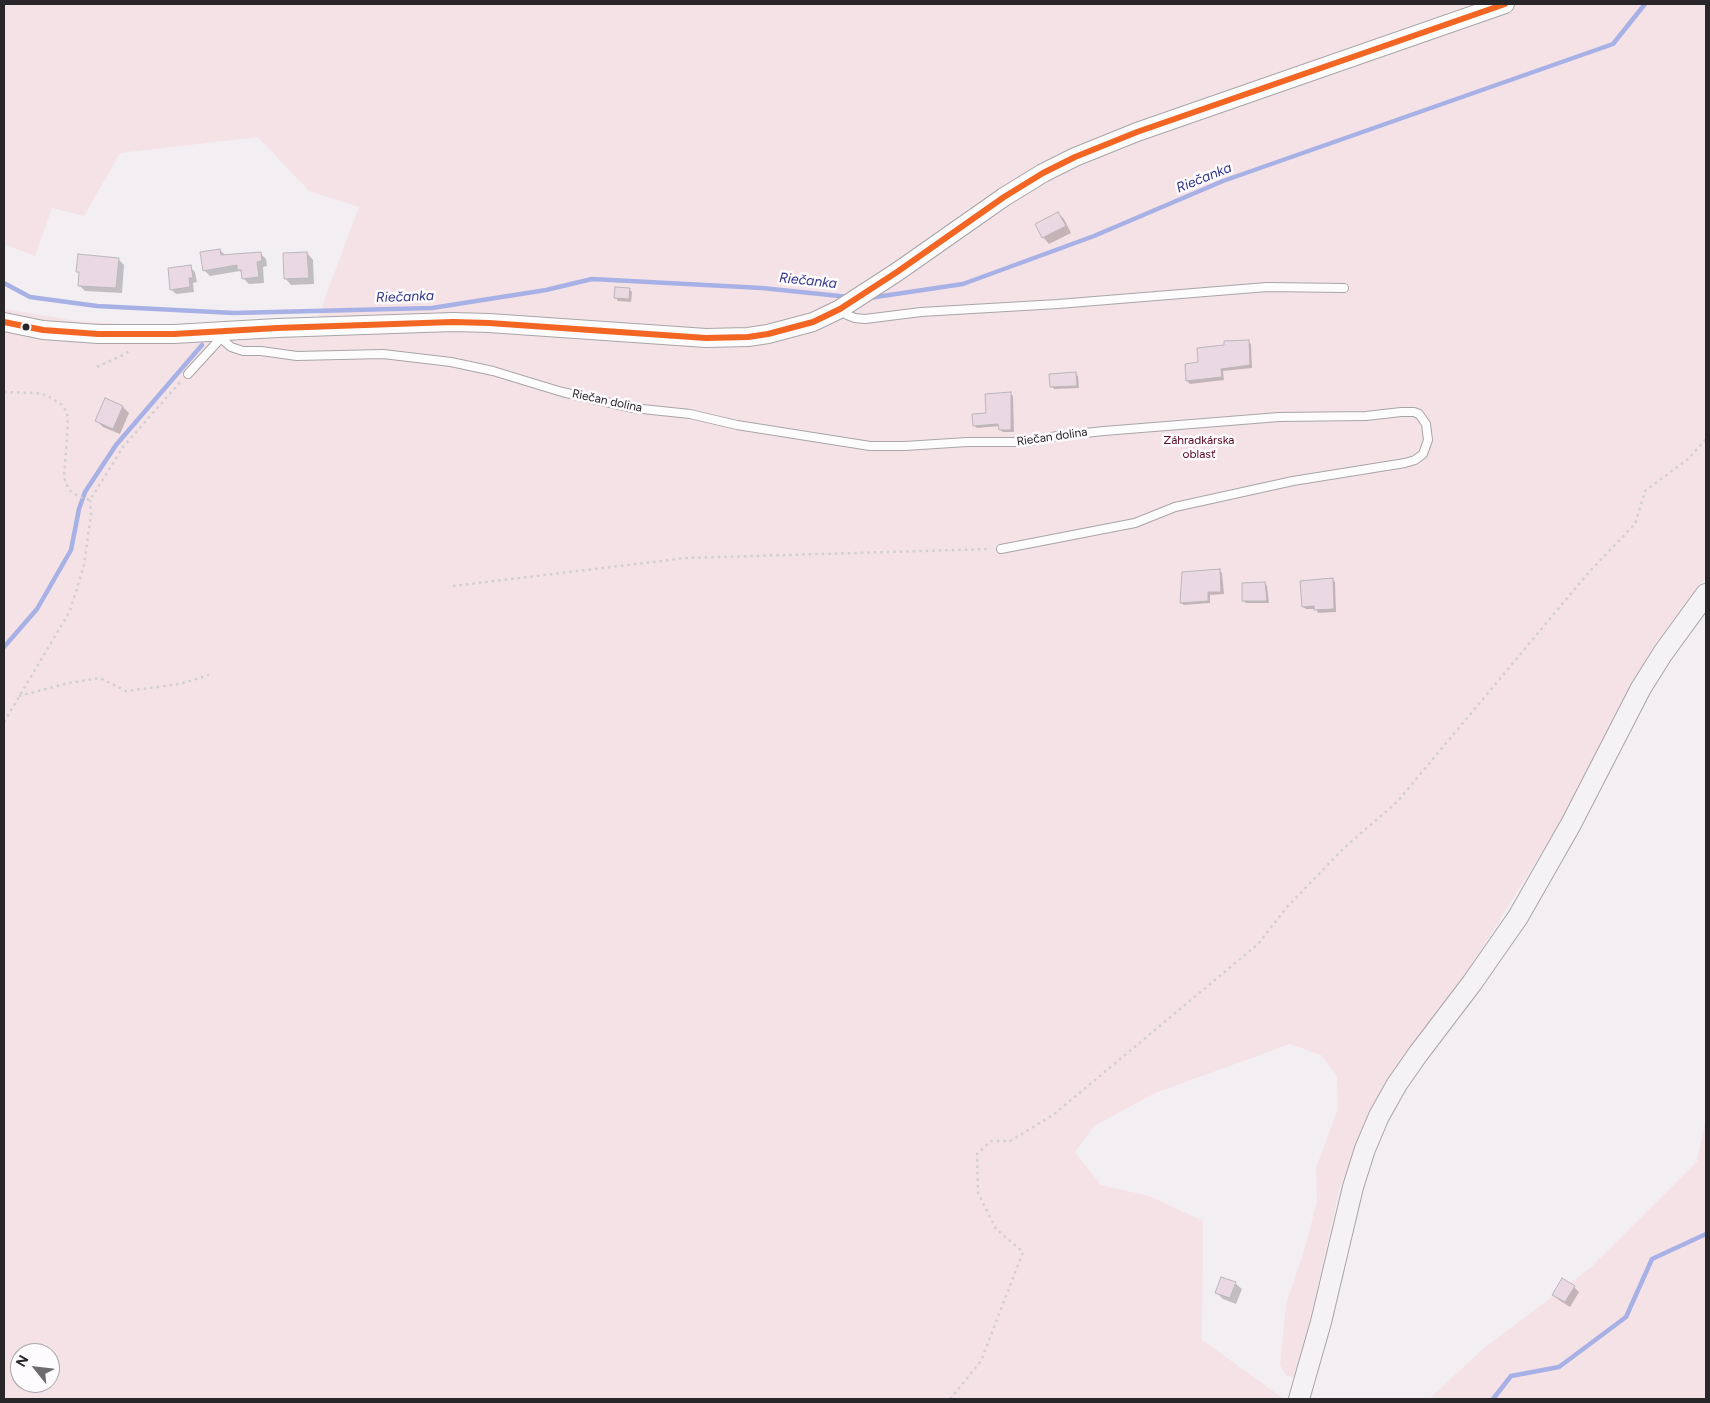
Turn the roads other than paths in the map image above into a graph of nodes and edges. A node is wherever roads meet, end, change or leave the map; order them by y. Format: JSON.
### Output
{"nodes":[{"id":1,"x":1504,"y":4,"type":"edge"},
{"id":2,"x":1344,"y":288,"type":"dead end"},
{"id":3,"x":851,"y":302,"type":"junction"},
{"id":4,"x":4,"y":322,"type":"edge"},
{"id":5,"x":221,"y":335,"type":"junction"},
{"id":6,"x":188,"y":374,"type":"road end"},
{"id":7,"x":1001,"y":549,"type":"road end"},
{"id":8,"x":1706,"y":594,"type":"edge"},
{"id":9,"x":1299,"y":1399,"type":"edge"}],
"edges":[{"from":1,"to":3,"type":"street"},
{"from":2,"to":3,"type":"lane"},
{"from":3,"to":5,"type":"street"},
{"from":4,"to":5,"type":"street"},
{"from":5,"to":6,"type":"lane"},
{"from":5,"to":7,"type":"lane","name":"Riečan dolina"},
{"from":8,"to":9,"type":"main road"}]}
